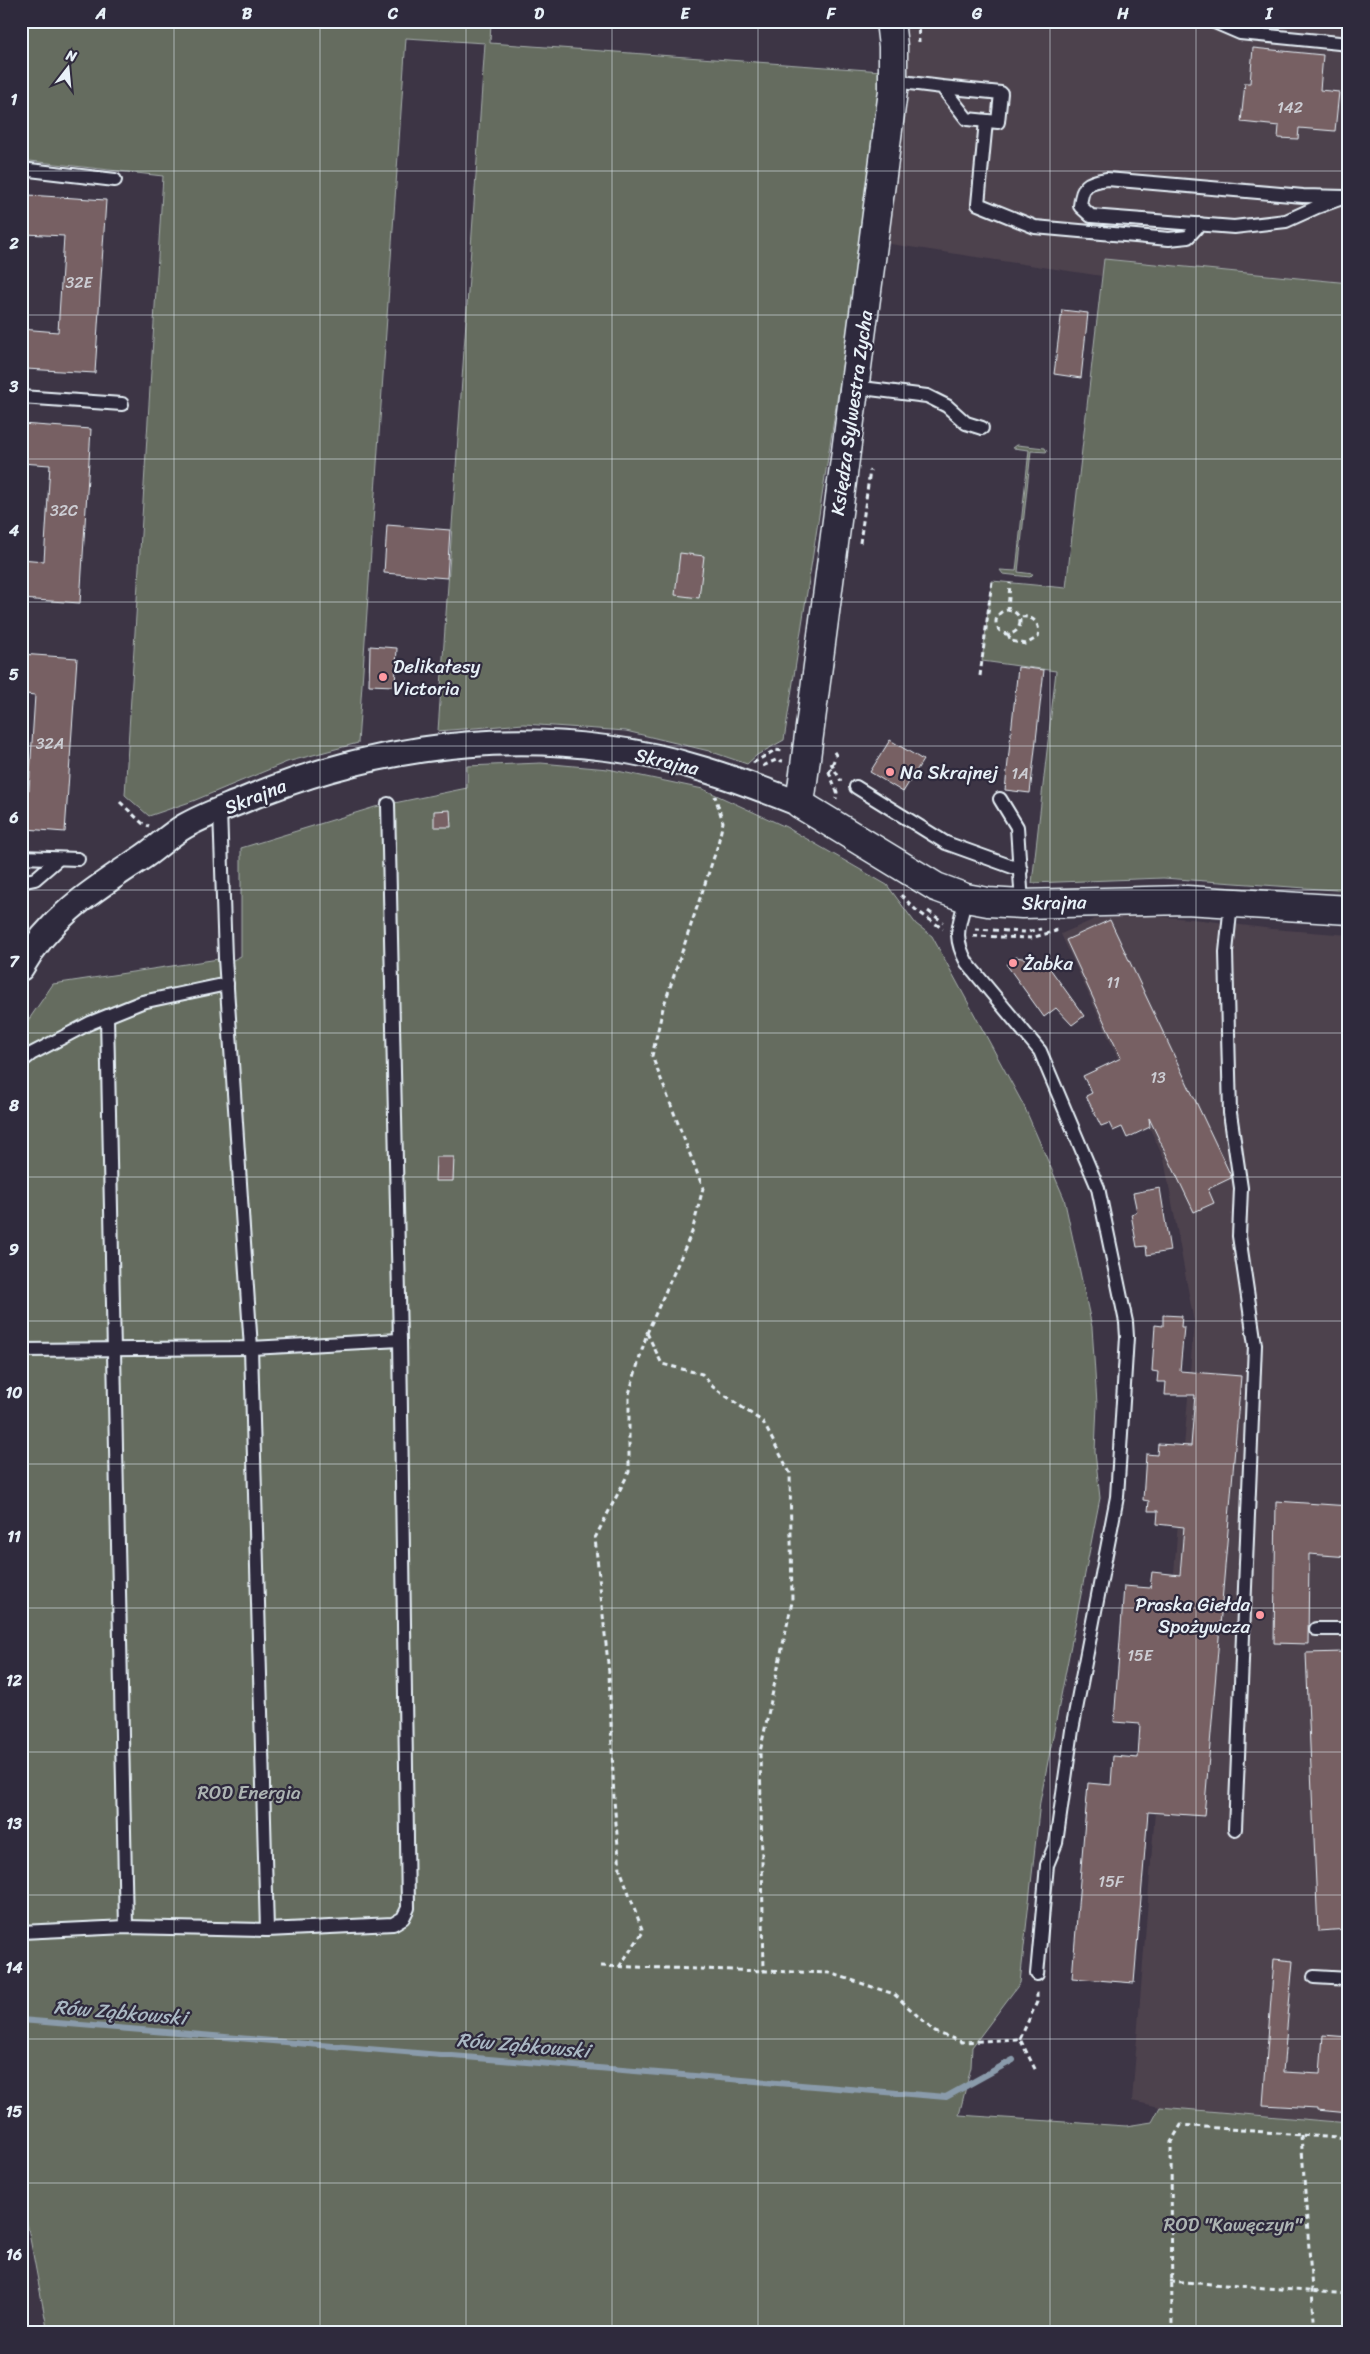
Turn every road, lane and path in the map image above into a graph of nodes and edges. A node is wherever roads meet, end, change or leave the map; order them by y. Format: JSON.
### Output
{"nodes":[{"id":1,"x":890,"y":21,"type":"edge"},
{"id":2,"x":1212,"y":21,"type":"edge"},
{"id":3,"x":1349,"y":44,"type":"edge"},
{"id":4,"x":894,"y":81,"type":"junction"},
{"id":5,"x":942,"y":87,"type":"junction"},
{"id":6,"x":986,"y":121,"type":"junction"},
{"id":7,"x":21,"y":169,"type":"edge"},
{"id":8,"x":115,"y":180,"type":"dead end"},
{"id":9,"x":1347,"y":197,"type":"edge"},
{"id":10,"x":1200,"y":224,"type":"junction"},
{"id":11,"x":854,"y":387,"type":"junction"},
{"id":12,"x":21,"y":397,"type":"edge"},
{"id":13,"x":122,"y":404,"type":"dead end"},
{"id":14,"x":982,"y":428,"type":"dead end"},
{"id":15,"x":992,"y":581,"type":"dead end"},
{"id":16,"x":1010,"y":583,"type":"dead end"},
{"id":17,"x":1008,"y":611,"type":"junction"},
{"id":18,"x":1018,"y":617,"type":"junction"},
{"id":19,"x":1008,"y":634,"type":"junction"},
{"id":20,"x":980,"y":676,"type":"dead end"},
{"id":21,"x":828,"y":757,"type":"dead end"},
{"id":22,"x":842,"y":785,"type":"dead end"},
{"id":23,"x":856,"y":787,"type":"dead end"},
{"id":24,"x":713,"y":788,"type":"dead end"},
{"id":25,"x":1000,"y":799,"type":"dead end"},
{"id":26,"x":388,"y":804,"type":"dead end"},
{"id":27,"x":800,"y":804,"type":"junction"},
{"id":28,"x":220,"y":810,"type":"junction"},
{"id":29,"x":21,"y":857,"type":"edge"},
{"id":30,"x":78,"y":859,"type":"dead end"},
{"id":31,"x":57,"y":860,"type":"junction"},
{"id":32,"x":1021,"y":870,"type":"junction"},
{"id":33,"x":21,"y":882,"type":"edge"},
{"id":34,"x":966,"y":898,"type":"junction"},
{"id":35,"x":1231,"y":903,"type":"junction"},
{"id":36,"x":1022,"y":904,"type":"junction"},
{"id":37,"x":922,"y":907,"type":"dead end"},
{"id":38,"x":1349,"y":910,"type":"edge"},
{"id":39,"x":1062,"y":922,"type":"dead end"},
{"id":40,"x":958,"y":928,"type":"junction"},
{"id":41,"x":21,"y":968,"type":"edge"},
{"id":42,"x":227,"y":984,"type":"junction"},
{"id":43,"x":107,"y":1016,"type":"junction"},
{"id":44,"x":21,"y":1062,"type":"edge"},
{"id":45,"x":647,"y":1333,"type":"junction"},
{"id":46,"x":400,"y":1340,"type":"junction"},
{"id":47,"x":113,"y":1348,"type":"junction"},
{"id":48,"x":250,"y":1348,"type":"junction"},
{"id":49,"x":21,"y":1350,"type":"edge"},
{"id":50,"x":1316,"y":1629,"type":"dead end"},
{"id":51,"x":1349,"y":1629,"type":"edge"},
{"id":52,"x":1235,"y":1829,"type":"dead end"},
{"id":53,"x":126,"y":1927,"type":"junction"},
{"id":54,"x":267,"y":1930,"type":"junction"},
{"id":55,"x":21,"y":1932,"type":"edge"},
{"id":56,"x":601,"y":1966,"type":"dead end"},
{"id":57,"x":619,"y":1967,"type":"junction"},
{"id":58,"x":764,"y":1971,"type":"junction"},
{"id":59,"x":1037,"y":1974,"type":"joint"},
{"id":60,"x":1314,"y":1977,"type":"dead end"},
{"id":61,"x":1349,"y":1978,"type":"edge"},
{"id":62,"x":1020,"y":2039,"type":"junction"},
{"id":63,"x":1036,"y":2071,"type":"dead end"},
{"id":64,"x":1301,"y":2135,"type":"junction"},
{"id":65,"x":1349,"y":2139,"type":"edge"},
{"id":66,"x":1170,"y":2281,"type":"junction"},
{"id":67,"x":1312,"y":2292,"type":"junction"},
{"id":68,"x":1349,"y":2294,"type":"edge"},
{"id":69,"x":1172,"y":2333,"type":"edge"},
{"id":70,"x":1315,"y":2333,"type":"edge"}],
"edges":[{"from":1,"to":4,"type":"street","name":"Księdza Sylwestra Zycha"},
{"from":2,"to":3,"type":"lane"},
{"from":4,"to":5,"type":"lane"},
{"from":4,"to":11,"type":"street","name":"Księdza Sylwestra Zycha"},
{"from":5,"to":6,"type":"lane"},
{"from":5,"to":6,"type":"lane"},
{"from":6,"to":10,"type":"lane"},
{"from":7,"to":8,"type":"lane"},
{"from":9,"to":10,"type":"lane"},
{"from":9,"to":10,"type":"lane"},
{"from":11,"to":14,"type":"lane"},
{"from":11,"to":27,"type":"street","name":"Księdza Sylwestra Zycha"},
{"from":12,"to":13,"type":"lane"},
{"from":15,"to":20,"type":"path"},
{"from":16,"to":17,"type":"path"},
{"from":17,"to":18,"type":"path"},
{"from":17,"to":19,"type":"path"},
{"from":18,"to":19,"type":"path"},
{"from":18,"to":19,"type":"path"},
{"from":21,"to":22,"type":"path"},
{"from":23,"to":32,"type":"lane"},
{"from":24,"to":45,"type":"path"},
{"from":25,"to":32,"type":"lane"},
{"from":26,"to":46,"type":"lane"},
{"from":27,"to":28,"type":"street","name":"Skrajna"},
{"from":27,"to":34,"type":"street","name":"Skrajna"},
{"from":28,"to":41,"type":"street","name":"Skrajna"},
{"from":28,"to":42,"type":"lane"},
{"from":29,"to":31,"type":"lane"},
{"from":30,"to":31,"type":"lane"},
{"from":31,"to":33,"type":"lane"},
{"from":32,"to":36,"type":"lane"},
{"from":34,"to":36,"type":"street","name":"Skrajna"},
{"from":34,"to":40,"type":"lane"},
{"from":35,"to":36,"type":"street","name":"Skrajna"},
{"from":35,"to":38,"type":"street","name":"Skrajna"},
{"from":35,"to":52,"type":"lane"},
{"from":37,"to":40,"type":"path"},
{"from":39,"to":40,"type":"path"},
{"from":40,"to":59,"type":"lane"},
{"from":42,"to":43,"type":"lane"},
{"from":42,"to":48,"type":"lane"},
{"from":43,"to":44,"type":"lane"},
{"from":43,"to":47,"type":"lane"},
{"from":45,"to":57,"type":"path"},
{"from":45,"to":58,"type":"path"},
{"from":46,"to":48,"type":"lane"},
{"from":46,"to":54,"type":"lane"},
{"from":47,"to":48,"type":"lane"},
{"from":47,"to":49,"type":"lane"},
{"from":47,"to":53,"type":"lane"},
{"from":48,"to":54,"type":"lane"},
{"from":50,"to":51,"type":"lane"},
{"from":53,"to":54,"type":"lane"},
{"from":53,"to":55,"type":"lane"},
{"from":56,"to":57,"type":"path"},
{"from":57,"to":58,"type":"path"},
{"from":58,"to":62,"type":"path"},
{"from":59,"to":62,"type":"path"},
{"from":60,"to":61,"type":"lane"},
{"from":62,"to":63,"type":"path"},
{"from":64,"to":65,"type":"path"},
{"from":64,"to":66,"type":"path"},
{"from":64,"to":67,"type":"path"},
{"from":66,"to":67,"type":"path"},
{"from":66,"to":69,"type":"path"},
{"from":67,"to":68,"type":"path"},
{"from":67,"to":70,"type":"path"}]}
